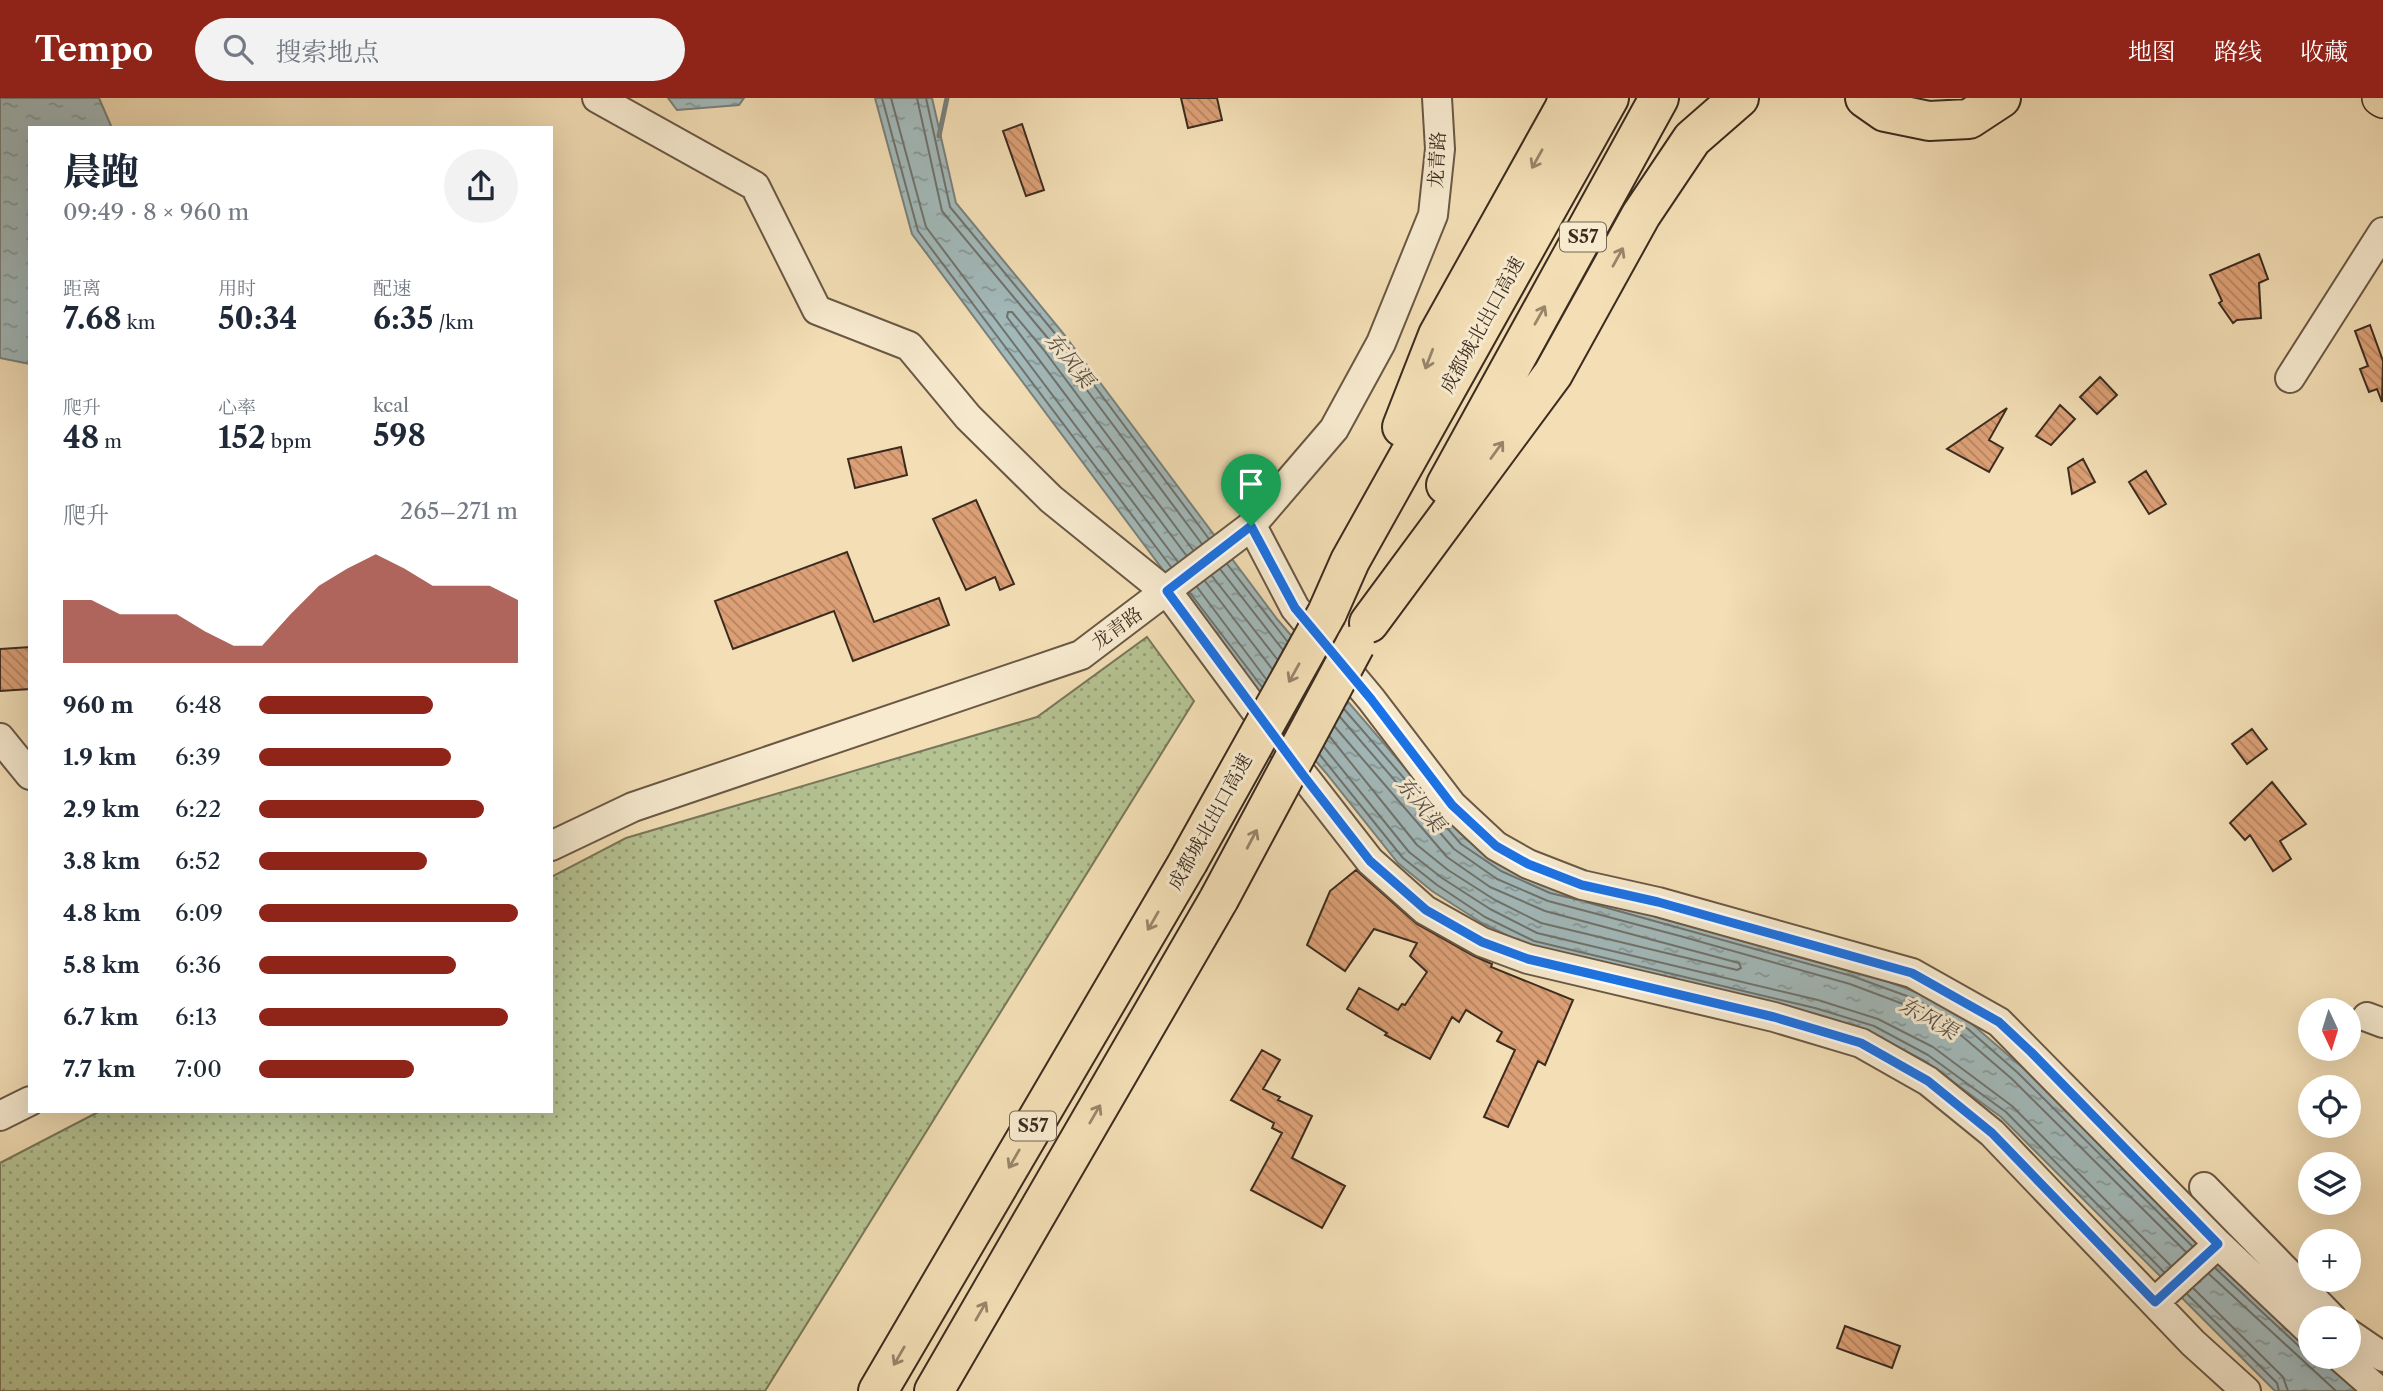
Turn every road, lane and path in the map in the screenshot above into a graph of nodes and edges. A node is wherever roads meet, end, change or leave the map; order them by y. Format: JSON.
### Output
{"nodes":[{"id":1,"x":597,"y":98,"type":"edge"},
{"id":2,"x":1437,"y":98,"type":"edge"},
{"id":3,"x":1568,"y":98,"type":"edge"},
{"id":4,"x":1609,"y":98,"type":"edge"},
{"id":5,"x":1659,"y":98,"type":"edge"},
{"id":6,"x":1739,"y":98,"type":"edge"},
{"id":7,"x":1865,"y":98,"type":"edge"},
{"id":8,"x":2001,"y":98,"type":"edge"},
{"id":9,"x":2383,"y":232,"type":"edge"},
{"id":10,"x":2290,"y":378,"type":"dead end"},
{"id":11,"x":1251,"y":526,"type":"junction"},
{"id":12,"x":1350,"y":561,"type":"junction"},
{"id":13,"x":1167,"y":592,"type":"junction"},
{"id":14,"x":1362,"y":634,"type":"junction"},
{"id":15,"x":0,"y":738,"type":"edge"},
{"id":16,"x":28,"y":773,"type":"edge"},
{"id":17,"x":553,"y":845,"type":"edge"},
{"id":18,"x":28,"y":1102,"type":"edge"},
{"id":19,"x":0,"y":1116,"type":"edge"},
{"id":20,"x":2204,"y":1187,"type":"dead end"},
{"id":21,"x":2218,"y":1244,"type":"junction"},
{"id":22,"x":2155,"y":1302,"type":"junction"},
{"id":23,"x":2320,"y":1306,"type":"edge"},
{"id":24,"x":2298,"y":1320,"type":"edge"},
{"id":25,"x":2361,"y":1342,"type":"edge"},
{"id":26,"x":2383,"y":1357,"type":"edge"},
{"id":27,"x":2354,"y":1369,"type":"edge"},
{"id":28,"x":878,"y":1391,"type":"edge"},
{"id":29,"x":934,"y":1391,"type":"edge"},
{"id":30,"x":2246,"y":1391,"type":"edge"},
{"id":31,"x":2379,"y":1391,"type":"edge"}],
"edges":[{"from":1,"to":13,"type":"street"},
{"from":2,"to":11,"type":"street","name":"龙青路"},
{"from":3,"to":12,"type":"highway","one_way":true},
{"from":4,"to":12,"type":"highway","name":"成都城北出口高速","number":"S57"},
{"from":14,"to":5,"type":"highway","number":"S57","one_way":true},
{"from":14,"to":6,"type":"highway","one_way":true},
{"from":7,"to":8,"type":"highway"},
{"from":9,"to":10,"type":"street"},
{"from":11,"to":13,"type":"street","name":"龙青路"},
{"from":11,"to":21,"type":"street"},
{"from":12,"to":28,"type":"highway","name":"成都城北出口高速","number":"S57","one_way":true,"bridge":true},
{"from":13,"to":17,"type":"street","name":"龙青路"},
{"from":13,"to":22,"type":"street"},
{"from":29,"to":14,"type":"highway","number":"S57","one_way":true,"bridge":true},
{"from":15,"to":16,"type":"street"},
{"from":18,"to":19,"type":"street"},
{"from":20,"to":23,"type":"street"},
{"from":21,"to":22,"type":"street"},
{"from":21,"to":24,"type":"street"},
{"from":22,"to":30,"type":"street"},
{"from":25,"to":26,"type":"street"},
{"from":27,"to":31,"type":"street"}]}
